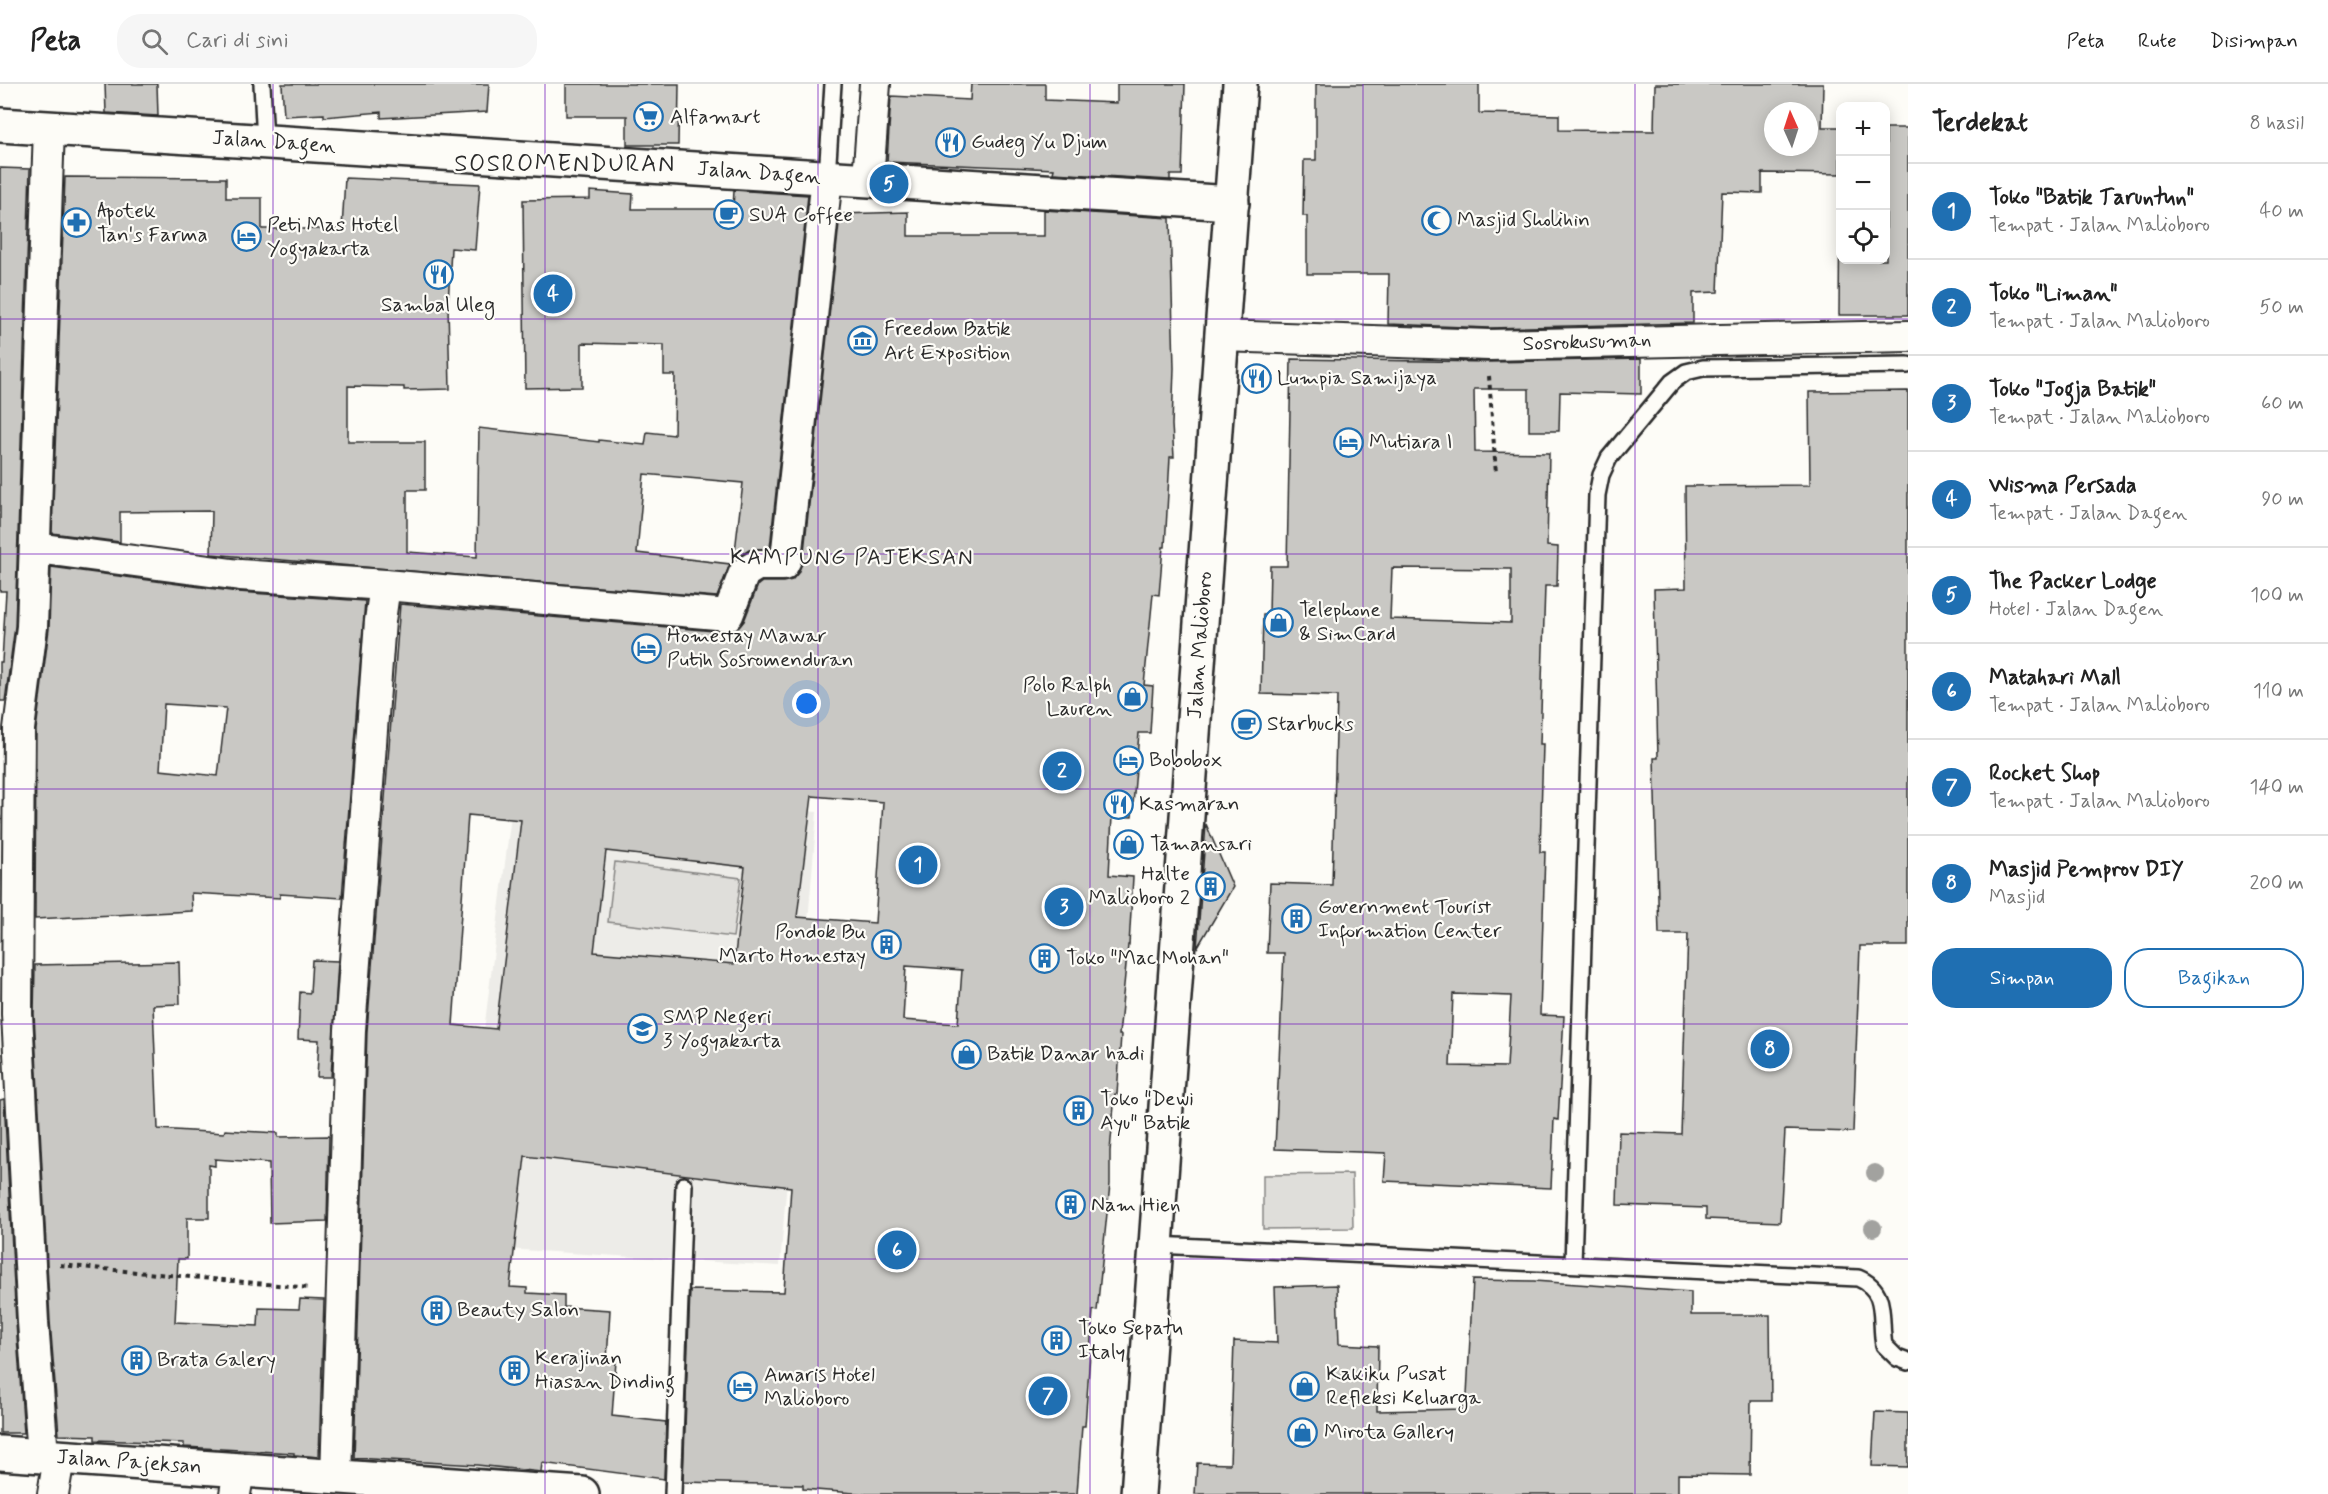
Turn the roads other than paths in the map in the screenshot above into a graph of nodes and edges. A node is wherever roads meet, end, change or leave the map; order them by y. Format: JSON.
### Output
{"nodes":[{"id":1,"x":262,"y":84,"type":"edge"},
{"id":2,"x":833,"y":84,"type":"edge"},
{"id":3,"x":875,"y":84,"type":"edge"},
{"id":4,"x":1240,"y":84,"type":"edge"},
{"id":5,"x":0,"y":125,"type":"edge"},
{"id":6,"x":49,"y":128,"type":"junction"},
{"id":7,"x":265,"y":142,"type":"junction"},
{"id":8,"x":827,"y":177,"type":"junction"},
{"id":9,"x":868,"y":180,"type":"junction"},
{"id":10,"x":1232,"y":203,"type":"junction"},
{"id":11,"x":1222,"y":336,"type":"junction"},
{"id":12,"x":1908,"y":336,"type":"edge"},
{"id":13,"x":1908,"y":365,"type":"edge"},
{"id":14,"x":36,"y":548,"type":"junction"},
{"id":15,"x":385,"y":585,"type":"junction"},
{"id":16,"x":684,"y":1185,"type":"dead end"},
{"id":17,"x":1156,"y":1245,"type":"junction"},
{"id":18,"x":1573,"y":1264,"type":"junction"},
{"id":19,"x":1908,"y":1362,"type":"edge"},
{"id":20,"x":0,"y":1453,"type":"edge"},
{"id":21,"x":51,"y":1457,"type":"junction"},
{"id":22,"x":336,"y":1477,"type":"junction"},
{"id":23,"x":237,"y":1482,"type":"edge"},
{"id":24,"x":448,"y":1489,"type":"edge"},
{"id":25,"x":53,"y":1494,"type":"edge"},
{"id":26,"x":582,"y":1494,"type":"edge"},
{"id":27,"x":673,"y":1494,"type":"edge"},
{"id":28,"x":1138,"y":1494,"type":"edge"}],
"edges":[{"from":1,"to":7,"type":"lane"},
{"from":2,"to":8,"type":"lane"},
{"from":3,"to":9,"type":"street"},
{"from":4,"to":10,"type":"street","name":"Jalan Malioboro"},
{"from":5,"to":6,"type":"street","name":"Jalan Dagen"},
{"from":6,"to":7,"type":"street","name":"Jalan Dagen"},
{"from":6,"to":14,"type":"street"},
{"from":7,"to":8,"type":"street","name":"Jalan Dagen"},
{"from":8,"to":9,"type":"street","name":"Jalan Dagen"},
{"from":8,"to":15,"type":"street"},
{"from":9,"to":10,"type":"street","name":"Jalan Dagen"},
{"from":10,"to":11,"type":"street","name":"Jalan Malioboro"},
{"from":11,"to":12,"type":"street","name":"Sosrokusuman"},
{"from":11,"to":17,"type":"street","name":"Jalan Malioboro"},
{"from":13,"to":18,"type":"lane"},
{"from":14,"to":15,"type":"street"},
{"from":14,"to":21,"type":"street"},
{"from":15,"to":22,"type":"street"},
{"from":16,"to":27,"type":"lane"},
{"from":17,"to":18,"type":"lane"},
{"from":17,"to":28,"type":"street","name":"Jalan Malioboro"},
{"from":18,"to":19,"type":"lane"},
{"from":20,"to":21,"type":"street","name":"Jalan Pajeksan"},
{"from":21,"to":23,"type":"street","name":"Jalan Pajeksan"},
{"from":21,"to":25,"type":"street"},
{"from":22,"to":23,"type":"street","name":"Jalan Pajeksan"},
{"from":22,"to":24,"type":"street","name":"Jalan Pajeksan"},
{"from":24,"to":26,"type":"street","name":"Jalan Pajeksan"}]}
